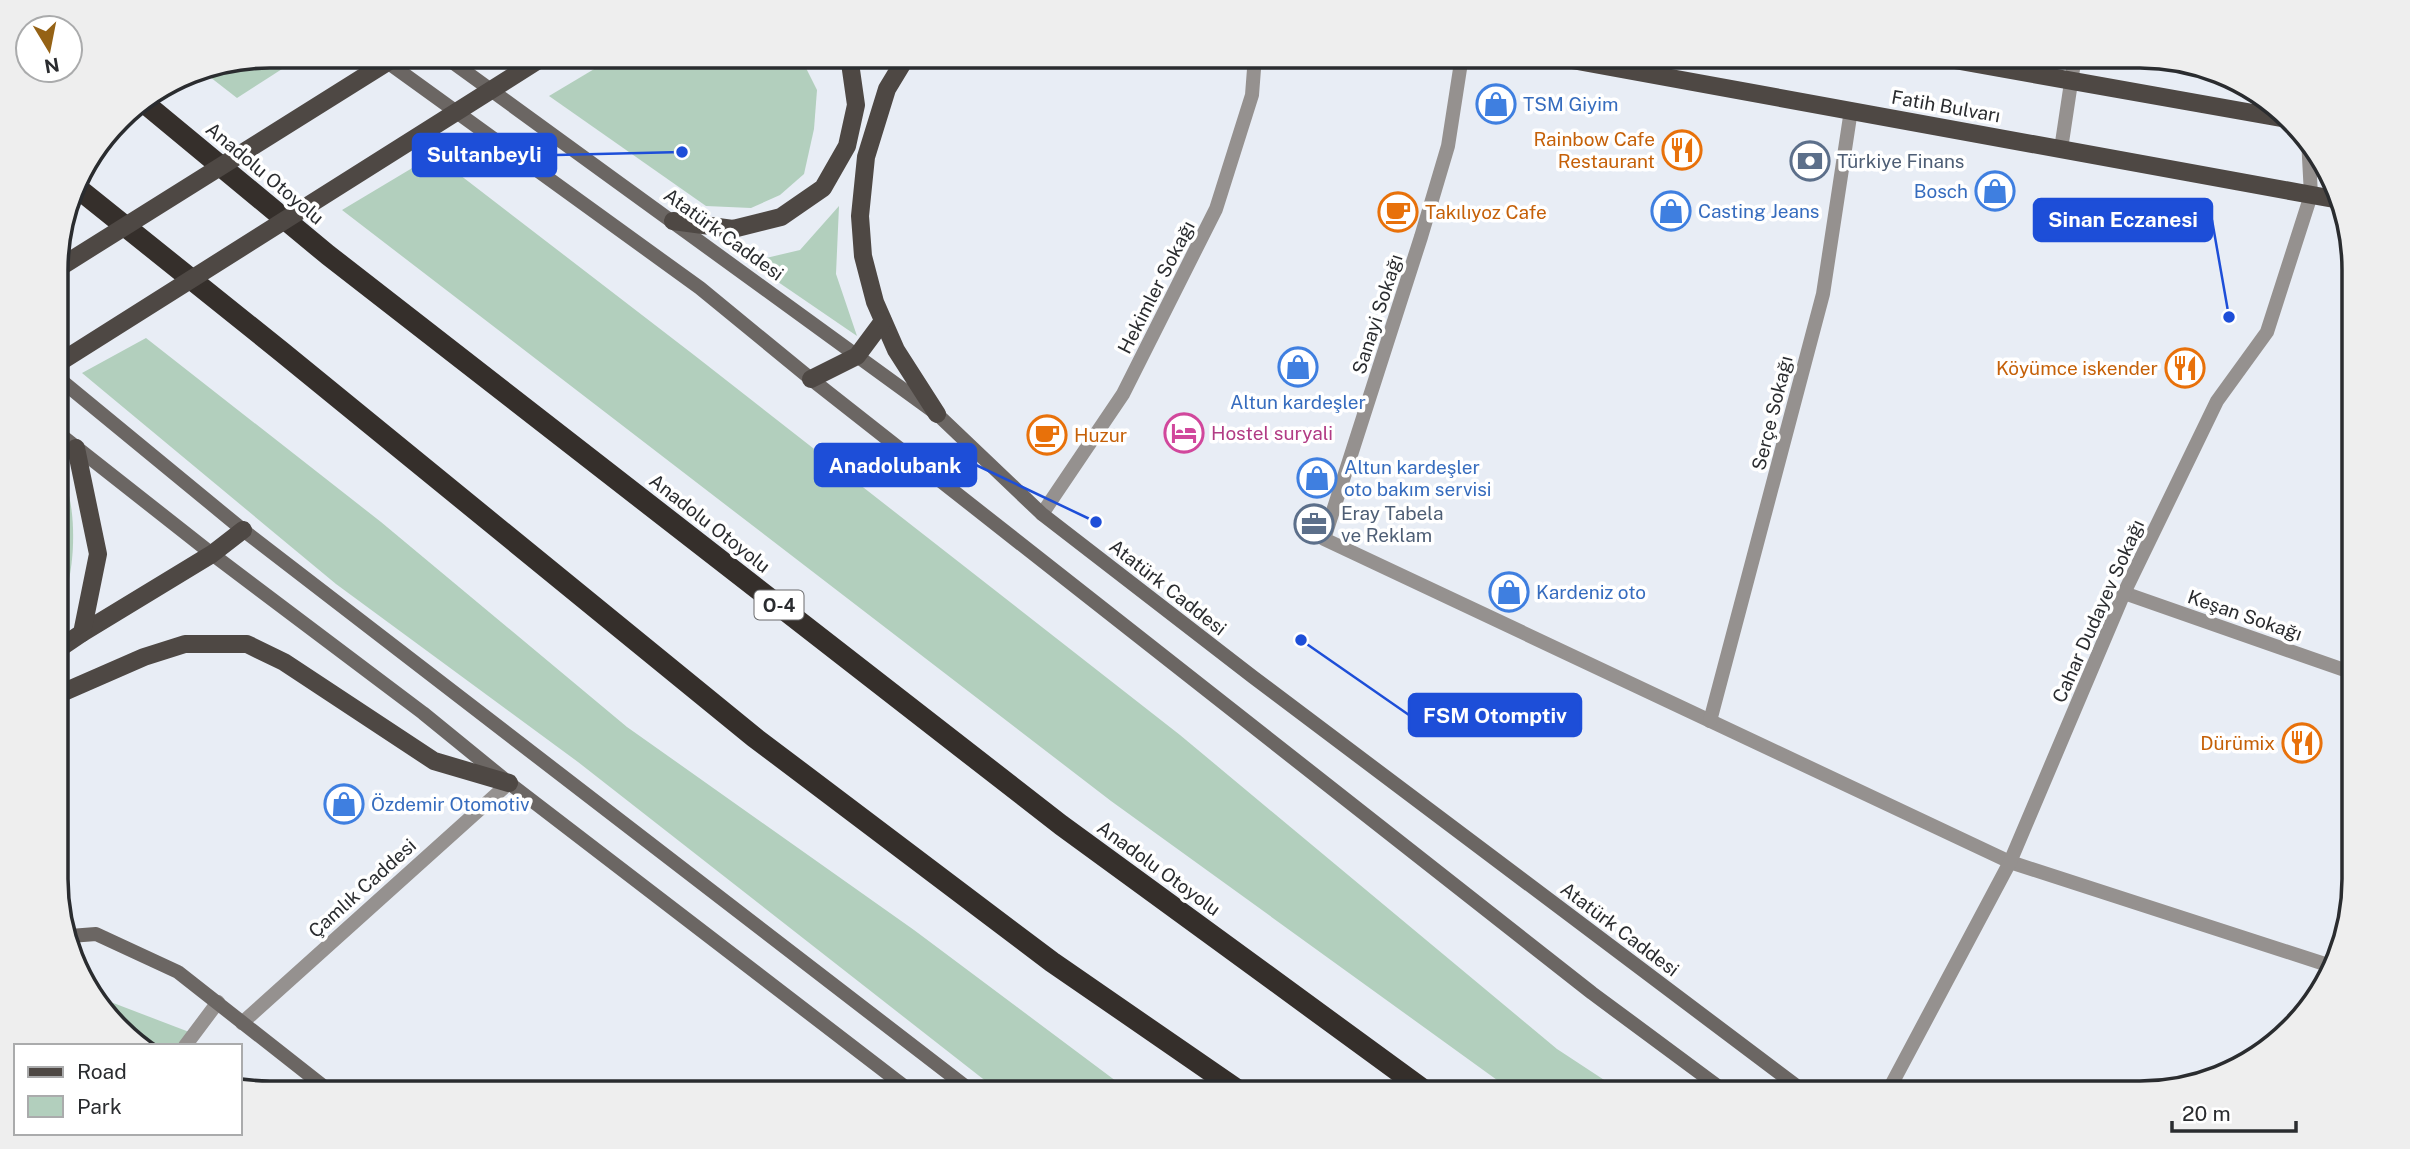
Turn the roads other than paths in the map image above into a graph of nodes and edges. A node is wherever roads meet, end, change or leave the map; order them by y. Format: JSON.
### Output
{"nodes":[{"id":1,"x":378,"y":68,"type":"edge"},
{"id":2,"x":396,"y":68,"type":"edge"},
{"id":3,"x":461,"y":68,"type":"edge"},
{"id":4,"x":526,"y":68,"type":"edge"},
{"id":5,"x":851,"y":68,"type":"edge"},
{"id":6,"x":900,"y":68,"type":"edge"},
{"id":7,"x":1254,"y":68,"type":"edge"},
{"id":8,"x":1460,"y":68,"type":"edge"},
{"id":9,"x":1617,"y":68,"type":"edge"},
{"id":10,"x":2002,"y":68,"type":"edge"},
{"id":11,"x":2073,"y":68,"type":"edge"},
{"id":12,"x":2071,"y":80,"type":"junction"},
{"id":13,"x":151,"y":108,"type":"edge"},
{"id":14,"x":1851,"y":110,"type":"junction"},
{"id":15,"x":2269,"y":116,"type":"edge"},
{"id":16,"x":2061,"y":149,"type":"junction"},
{"id":17,"x":2309,"y":161,"type":"edge"},
{"id":18,"x":84,"y":193,"type":"edge"},
{"id":19,"x":2311,"y":195,"type":"junction"},
{"id":20,"x":2328,"y":198,"type":"edge"},
{"id":21,"x":673,"y":221,"type":"junction"},
{"id":22,"x":69,"y":261,"type":"edge"},
{"id":23,"x":883,"y":321,"type":"junction"},
{"id":24,"x":857,"y":356,"type":"junction"},
{"id":25,"x":69,"y":357,"type":"edge"},
{"id":26,"x":811,"y":379,"type":"junction"},
{"id":27,"x":69,"y":387,"type":"edge"},
{"id":28,"x":937,"y":414,"type":"junction"},
{"id":29,"x":69,"y":442,"type":"edge"},
{"id":30,"x":76,"y":449,"type":"junction"},
{"id":31,"x":1042,"y":514,"type":"junction"},
{"id":32,"x":243,"y":530,"type":"junction"},
{"id":33,"x":212,"y":554,"type":"junction"},
{"id":34,"x":2124,"y":593,"type":"junction"},
{"id":35,"x":82,"y":633,"type":"junction"},
{"id":36,"x":68,"y":642,"type":"edge"},
{"id":37,"x":2342,"y":669,"type":"edge"},
{"id":38,"x":68,"y":690,"type":"edge"},
{"id":39,"x":1710,"y":721,"type":"junction"},
{"id":40,"x":509,"y":783,"type":"junction"},
{"id":41,"x":2010,"y":862,"type":"junction"},
{"id":42,"x":77,"y":935,"type":"edge"},
{"id":43,"x":2323,"y":963,"type":"edge"},
{"id":44,"x":218,"y":1002,"type":"junction"},
{"id":45,"x":242,"y":1023,"type":"junction"},
{"id":46,"x":186,"y":1044,"type":"edge"},
{"id":47,"x":1223,"y":1080,"type":"edge"},
{"id":48,"x":1412,"y":1080,"type":"edge"},
{"id":49,"x":1710,"y":1080,"type":"edge"},
{"id":50,"x":1789,"y":1080,"type":"edge"},
{"id":51,"x":1894,"y":1080,"type":"edge"},
{"id":52,"x":317,"y":1081,"type":"edge"},
{"id":53,"x":897,"y":1081,"type":"edge"},
{"id":54,"x":958,"y":1081,"type":"edge"}],
"edges":[{"from":1,"to":22,"type":"main road","bridge":true},
{"from":2,"to":26,"type":"street"},
{"from":3,"to":21,"type":"street","name":"Atatürk Caddesi"},
{"from":4,"to":25,"type":"main road","bridge":true},
{"from":5,"to":21,"type":"main road"},
{"from":6,"to":23,"type":"main road"},
{"from":7,"to":31,"type":"street","name":"Hekimler Sokağı"},
{"from":8,"to":39,"type":"street","name":"Sanayi Sokağı"},
{"from":9,"to":14,"type":"main road","name":"Fatih Bulvarı"},
{"from":10,"to":12,"type":"main road"},
{"from":11,"to":12,"type":"street"},
{"from":12,"to":15,"type":"main road"},
{"from":12,"to":16,"type":"street"},
{"from":13,"to":48,"type":"highway","name":"Anadolu Otoyolu","number":"O-4"},
{"from":14,"to":16,"type":"main road","name":"Fatih Bulvarı"},
{"from":14,"to":39,"type":"street","name":"Serçe Sokağı"},
{"from":16,"to":19,"type":"main road","name":"Fatih Bulvarı"},
{"from":17,"to":19,"type":"street","name":"Cahar Dudayev Sokağı"},
{"from":18,"to":47,"type":"highway"},
{"from":19,"to":20,"type":"main road","name":"Fatih Bulvarı"},
{"from":19,"to":34,"type":"street","name":"Cahar Dudayev Sokağı"},
{"from":21,"to":24,"type":"street","name":"Atatürk Caddesi"},
{"from":23,"to":24,"type":"main road"},
{"from":23,"to":28,"type":"main road"},
{"from":24,"to":26,"type":"main road"},
{"from":24,"to":28,"type":"street","name":"Atatürk Caddesi"},
{"from":26,"to":49,"type":"street"},
{"from":27,"to":32,"type":"street"},
{"from":28,"to":31,"type":"street","name":"Atatürk Caddesi"},
{"from":29,"to":30,"type":"street"},
{"from":30,"to":33,"type":"street"},
{"from":30,"to":35,"type":"main road"},
{"from":31,"to":50,"type":"street","name":"Atatürk Caddesi"},
{"from":32,"to":33,"type":"main road"},
{"from":32,"to":54,"type":"street"},
{"from":33,"to":35,"type":"main road"},
{"from":33,"to":40,"type":"street"},
{"from":34,"to":37,"type":"street","name":"Keşan Sokağı"},
{"from":34,"to":41,"type":"street","name":"Cahar Dudayev Sokağı"},
{"from":35,"to":36,"type":"main road"},
{"from":38,"to":40,"type":"main road"},
{"from":39,"to":41,"type":"street"},
{"from":40,"to":45,"type":"street","name":"Çamlık Caddesi"},
{"from":40,"to":53,"type":"street"},
{"from":41,"to":43,"type":"street"},
{"from":41,"to":51,"type":"street","name":"Cahar Dudayev Sokağı"},
{"from":42,"to":44,"type":"street"},
{"from":44,"to":45,"type":"street"},
{"from":44,"to":46,"type":"street"},
{"from":45,"to":52,"type":"street"}]}
